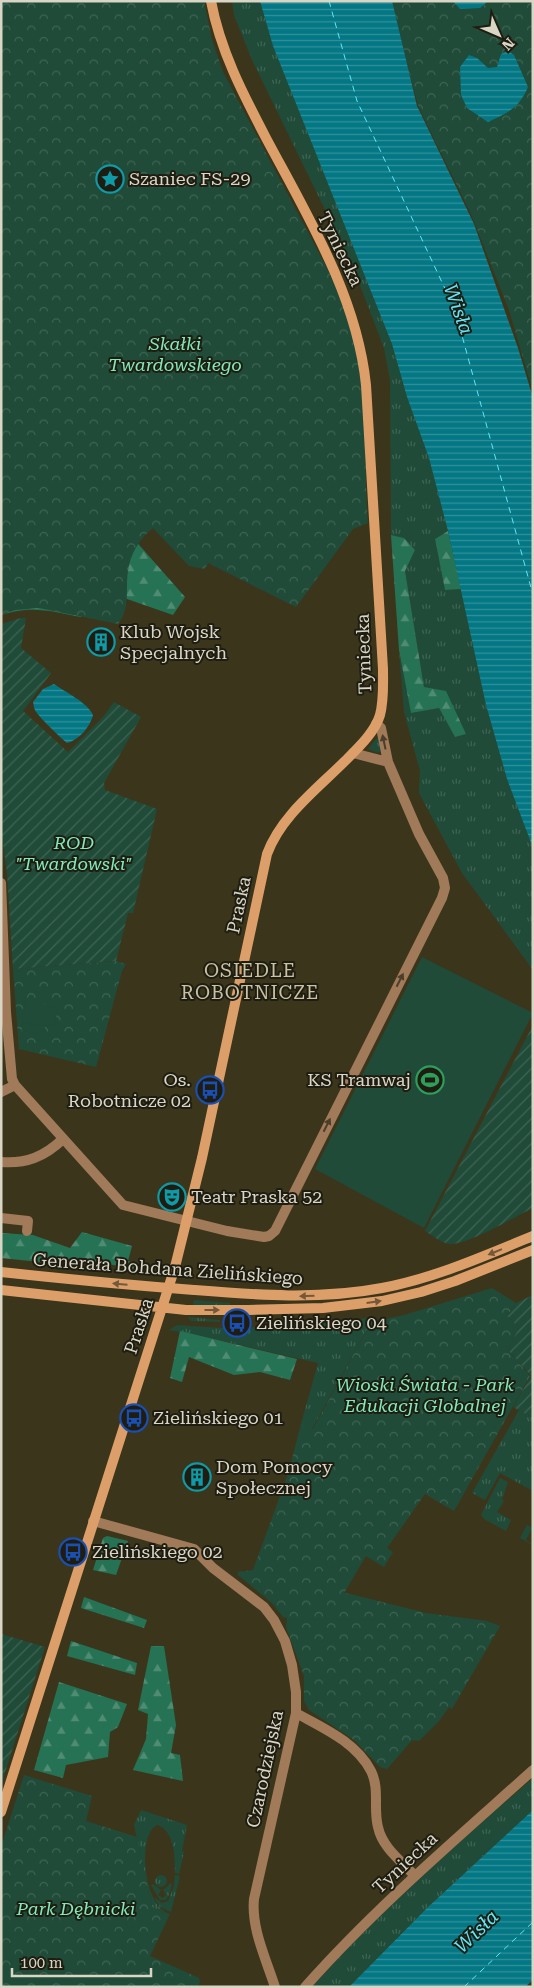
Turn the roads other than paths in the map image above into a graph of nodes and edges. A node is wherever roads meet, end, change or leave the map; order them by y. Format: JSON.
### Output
{"nodes":[{"id":1,"x":211,"y":1,"type":"edge"},
{"id":2,"x":376,"y":724,"type":"junction"},
{"id":3,"x":353,"y":753,"type":"junction"},
{"id":4,"x":388,"y":762,"type":"junction"},
{"id":5,"x":1,"y":883,"type":"edge"},
{"id":6,"x":15,"y":1085,"type":"junction"},
{"id":7,"x":1,"y":1092,"type":"edge"},
{"id":8,"x":63,"y":1139,"type":"junction"},
{"id":9,"x":1,"y":1162,"type":"edge"},
{"id":10,"x":1,"y":1218,"type":"edge"},
{"id":11,"x":187,"y":1221,"type":"junction"},
{"id":12,"x":27,"y":1231,"type":"dead end"},
{"id":13,"x":533,"y":1236,"type":"edge"},
{"id":14,"x":533,"y":1250,"type":"edge"},
{"id":15,"x":1,"y":1272,"type":"edge"},
{"id":16,"x":168,"y":1288,"type":"junction"},
{"id":17,"x":1,"y":1290,"type":"edge"},
{"id":18,"x":163,"y":1307,"type":"junction"},
{"id":19,"x":93,"y":1521,"type":"junction"},
{"id":20,"x":296,"y":1713,"type":"junction"},
{"id":21,"x":533,"y":1770,"type":"edge"},
{"id":22,"x":1,"y":1812,"type":"edge"},
{"id":23,"x":414,"y":1875,"type":"junction"},
{"id":24,"x":275,"y":1987,"type":"edge"},
{"id":25,"x":306,"y":1987,"type":"edge"}],
"edges":[{"from":1,"to":2,"type":"street","name":"Tyniecka"},
{"from":2,"to":3,"type":"street","name":"Praska"},
{"from":4,"to":2,"type":"street","one_way":true},
{"from":3,"to":4,"type":"street"},
{"from":3,"to":11,"type":"street","name":"Praska"},
{"from":11,"to":4,"type":"street","one_way":true},
{"from":5,"to":6,"type":"street"},
{"from":6,"to":7,"type":"street"},
{"from":6,"to":8,"type":"street"},
{"from":8,"to":9,"type":"street"},
{"from":8,"to":11,"type":"street"},
{"from":10,"to":12,"type":"street"},
{"from":11,"to":16,"type":"street","name":"Praska"},
{"from":13,"to":16,"type":"street","name":"Generała Bohdana Zielińskiego","one_way":true},
{"from":18,"to":14,"type":"street","name":"Generała Bohdana Zielińskiego","one_way":true},
{"from":16,"to":15,"type":"street","name":"Generała Bohdana Zielińskiego","one_way":true},
{"from":16,"to":18,"type":"street","name":"Praska"},
{"from":17,"to":18,"type":"street","name":"Generała Bohdana Zielińskiego"},
{"from":18,"to":19,"type":"street","name":"Praska"},
{"from":19,"to":20,"type":"street","name":"Czarodziejska"},
{"from":19,"to":22,"type":"street","name":"Praska"},
{"from":20,"to":23,"type":"street"},
{"from":20,"to":24,"type":"street","name":"Czarodziejska"},
{"from":21,"to":23,"type":"street","name":"Tyniecka"},
{"from":23,"to":25,"type":"street","name":"Tyniecka"}]}
